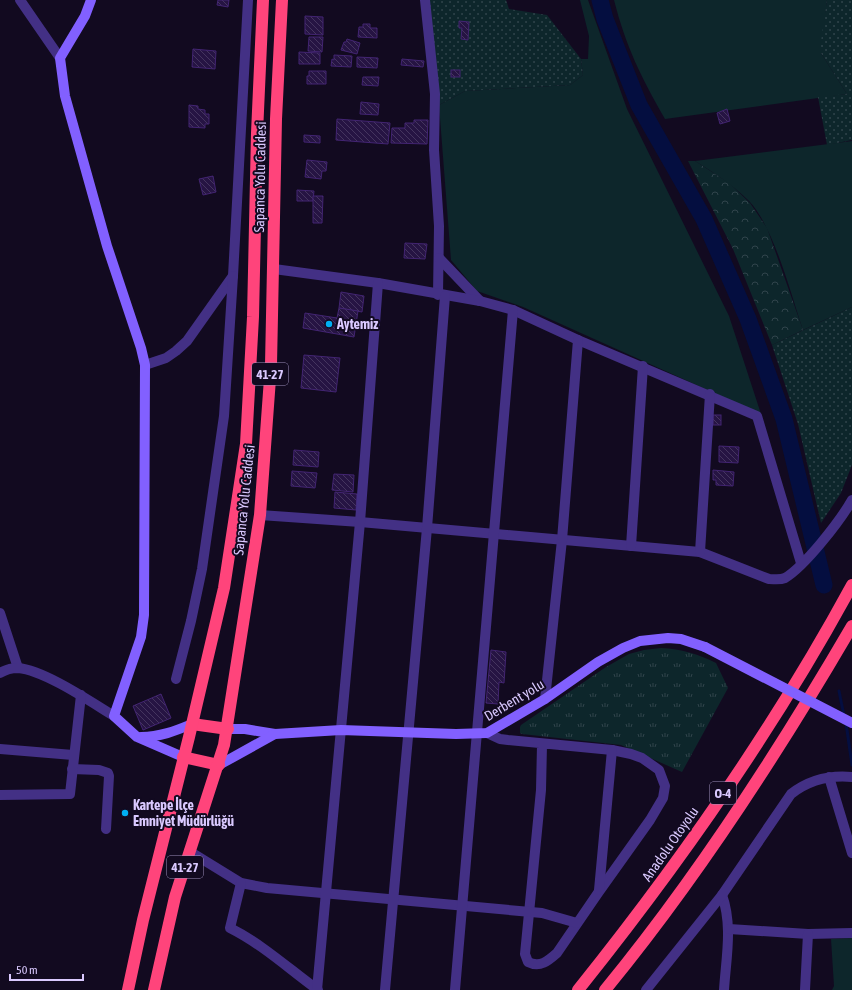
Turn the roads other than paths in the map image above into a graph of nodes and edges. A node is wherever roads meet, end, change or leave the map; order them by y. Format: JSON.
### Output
{"nodes":[{"id":1,"x":20,"y":0,"type":"edge"},
{"id":2,"x":90,"y":0,"type":"edge"},
{"id":3,"x":248,"y":0,"type":"edge"},
{"id":4,"x":263,"y":0,"type":"edge"},
{"id":5,"x":282,"y":0,"type":"edge"},
{"id":6,"x":425,"y":0,"type":"edge"},
{"id":7,"x":60,"y":58,"type":"junction"},
{"id":8,"x":439,"y":258,"type":"junction"},
{"id":9,"x":274,"y":269,"type":"junction"},
{"id":10,"x":233,"y":276,"type":"junction"},
{"id":11,"x":378,"y":283,"type":"junction"},
{"id":12,"x":442,"y":296,"type":"junction"},
{"id":13,"x":480,"y":301,"type":"junction"},
{"id":14,"x":513,"y":310,"type":"junction"},
{"id":15,"x":578,"y":340,"type":"junction"},
{"id":16,"x":145,"y":365,"type":"junction"},
{"id":17,"x":644,"y":366,"type":"junction"},
{"id":18,"x":710,"y":394,"type":"junction"},
{"id":19,"x":852,"y":500,"type":"edge"},
{"id":20,"x":260,"y":515,"type":"junction"},
{"id":21,"x":360,"y":522,"type":"junction"},
{"id":22,"x":427,"y":528,"type":"junction"},
{"id":23,"x":494,"y":534,"type":"junction"},
{"id":24,"x":562,"y":540,"type":"junction"},
{"id":25,"x":631,"y":546,"type":"junction"},
{"id":26,"x":700,"y":552,"type":"junction"},
{"id":27,"x":801,"y":563,"type":"junction"},
{"id":28,"x":852,"y":585,"type":"edge"},
{"id":29,"x":0,"y":613,"type":"edge"},
{"id":30,"x":852,"y":626,"type":"edge"},
{"id":31,"x":18,"y":668,"type":"junction"},
{"id":32,"x":0,"y":673,"type":"edge"},
{"id":33,"x":176,"y":679,"type":"dead end"},
{"id":34,"x":81,"y":695,"type":"junction"},
{"id":35,"x":545,"y":698,"type":"junction"},
{"id":36,"x":114,"y":716,"type":"junction"},
{"id":37,"x":852,"y":722,"type":"edge"},
{"id":38,"x":192,"y":724,"type":"junction"},
{"id":39,"x":228,"y":729,"type":"junction"},
{"id":40,"x":341,"y":730,"type":"junction"},
{"id":41,"x":408,"y":732,"type":"junction"},
{"id":42,"x":482,"y":733,"type":"junction"},
{"id":43,"x":275,"y":734,"type":"junction"},
{"id":44,"x":137,"y":737,"type":"junction"},
{"id":45,"x":542,"y":745,"type":"junction"},
{"id":46,"x":0,"y":749,"type":"edge"},
{"id":47,"x":612,"y":750,"type":"junction"},
{"id":48,"x":73,"y":755,"type":"junction"},
{"id":49,"x":183,"y":757,"type":"junction"},
{"id":50,"x":219,"y":765,"type":"junction"},
{"id":51,"x":72,"y":769,"type":"junction"},
{"id":52,"x":847,"y":776,"type":"edge"},
{"id":53,"x":829,"y":777,"type":"junction"},
{"id":54,"x":0,"y":795,"type":"edge"},
{"id":55,"x":106,"y":829,"type":"dead end"},
{"id":56,"x":189,"y":851,"type":"junction"},
{"id":57,"x":852,"y":853,"type":"edge"},
{"id":58,"x":241,"y":883,"type":"junction"},
{"id":59,"x":599,"y":890,"type":"junction"},
{"id":60,"x":326,"y":893,"type":"junction"},
{"id":61,"x":722,"y":895,"type":"junction"},
{"id":62,"x":394,"y":898,"type":"junction"},
{"id":63,"x":462,"y":905,"type":"junction"},
{"id":64,"x":528,"y":911,"type":"junction"},
{"id":65,"x":577,"y":923,"type":"junction"},
{"id":66,"x":729,"y":929,"type":"junction"},
{"id":67,"x":852,"y":933,"type":"edge"},
{"id":68,"x":808,"y":934,"type":"junction"},
{"id":69,"x":658,"y":976,"type":"junction"},
{"id":70,"x":128,"y":990,"type":"edge"},
{"id":71,"x":154,"y":990,"type":"edge"},
{"id":72,"x":318,"y":990,"type":"edge"},
{"id":73,"x":384,"y":990,"type":"edge"},
{"id":74,"x":455,"y":990,"type":"edge"},
{"id":75,"x":578,"y":990,"type":"edge"},
{"id":76,"x":605,"y":990,"type":"edge"},
{"id":77,"x":646,"y":990,"type":"edge"},
{"id":78,"x":657,"y":990,"type":"edge"},
{"id":79,"x":724,"y":990,"type":"edge"},
{"id":80,"x":806,"y":990,"type":"edge"}],
"edges":[{"from":1,"to":7,"type":"street"},
{"from":2,"to":7,"type":"street"},
{"from":3,"to":10,"type":"street"},
{"from":4,"to":38,"type":"highway","name":"Sapanca Yolu Caddesi"},
{"from":5,"to":9,"type":"highway","name":"Sapanca Yolu Caddesi","number":"41-27"},
{"from":6,"to":8,"type":"street"},
{"from":7,"to":16,"type":"street"},
{"from":8,"to":12,"type":"street"},
{"from":8,"to":13,"type":"street"},
{"from":9,"to":11,"type":"street"},
{"from":9,"to":20,"type":"highway","name":"Sapanca Yolu Caddesi","number":"41-27"},
{"from":10,"to":16,"type":"street"},
{"from":10,"to":33,"type":"street"},
{"from":11,"to":12,"type":"street"},
{"from":11,"to":21,"type":"street"},
{"from":12,"to":13,"type":"street"},
{"from":12,"to":22,"type":"street"},
{"from":13,"to":14,"type":"street"},
{"from":14,"to":15,"type":"street"},
{"from":14,"to":23,"type":"street"},
{"from":15,"to":17,"type":"street"},
{"from":15,"to":24,"type":"street"},
{"from":16,"to":36,"type":"street"},
{"from":17,"to":18,"type":"street"},
{"from":17,"to":25,"type":"street"},
{"from":18,"to":26,"type":"street"},
{"from":18,"to":27,"type":"street"},
{"from":19,"to":27,"type":"street"},
{"from":20,"to":21,"type":"street"},
{"from":20,"to":39,"type":"highway","name":"Sapanca Yolu Caddesi","number":"41-27"},
{"from":21,"to":22,"type":"street"},
{"from":21,"to":40,"type":"street"},
{"from":22,"to":23,"type":"street"},
{"from":22,"to":41,"type":"street"},
{"from":23,"to":24,"type":"street"},
{"from":23,"to":42,"type":"street"},
{"from":24,"to":25,"type":"street"},
{"from":24,"to":35,"type":"street"},
{"from":25,"to":26,"type":"street"},
{"from":26,"to":27,"type":"street"},
{"from":28,"to":75,"type":"highway","name":"Anadolu Otoyolu","number":"O-4"},
{"from":29,"to":31,"type":"street"},
{"from":30,"to":76,"type":"highway","number":"O-4"},
{"from":31,"to":32,"type":"street"},
{"from":31,"to":34,"type":"street"},
{"from":34,"to":36,"type":"street"},
{"from":34,"to":48,"type":"street"},
{"from":35,"to":37,"type":"street","name":"Derbent yolu","bridge":true},
{"from":35,"to":42,"type":"street","name":"Derbent yolu"},
{"from":36,"to":44,"type":"street"},
{"from":38,"to":39,"type":"highway"},
{"from":38,"to":44,"type":"street"},
{"from":38,"to":49,"type":"highway","name":"Sapanca Yolu Caddesi"},
{"from":39,"to":43,"type":"street"},
{"from":39,"to":50,"type":"highway","name":"Sapanca Yolu Caddesi","number":"41-27"},
{"from":40,"to":41,"type":"street","name":"Derbent yolu"},
{"from":40,"to":43,"type":"street","name":"Derbent yolu"},
{"from":40,"to":60,"type":"street"},
{"from":41,"to":42,"type":"street","name":"Derbent yolu"},
{"from":41,"to":62,"type":"street"},
{"from":42,"to":45,"type":"street"},
{"from":42,"to":63,"type":"street"},
{"from":43,"to":50,"type":"street"},
{"from":44,"to":49,"type":"street"},
{"from":45,"to":47,"type":"street"},
{"from":45,"to":64,"type":"street"},
{"from":46,"to":48,"type":"street"},
{"from":47,"to":59,"type":"street"},
{"from":47,"to":59,"type":"street"},
{"from":48,"to":51,"type":"street"},
{"from":49,"to":50,"type":"highway"},
{"from":49,"to":70,"type":"highway","name":"Sapanca Yolu Caddesi"},
{"from":50,"to":56,"type":"highway","name":"Sapanca Yolu Caddesi","number":"41-27"},
{"from":51,"to":54,"type":"street"},
{"from":51,"to":55,"type":"street"},
{"from":52,"to":53,"type":"street"},
{"from":53,"to":57,"type":"street"},
{"from":53,"to":61,"type":"street"},
{"from":56,"to":58,"type":"street"},
{"from":56,"to":71,"type":"highway","name":"Sapanca Yolu Caddesi","number":"41-27"},
{"from":58,"to":60,"type":"street"},
{"from":58,"to":72,"type":"street"},
{"from":59,"to":65,"type":"street"},
{"from":60,"to":62,"type":"street"},
{"from":60,"to":72,"type":"street"},
{"from":61,"to":66,"type":"street"},
{"from":61,"to":69,"type":"street"},
{"from":62,"to":63,"type":"street"},
{"from":62,"to":73,"type":"street"},
{"from":63,"to":64,"type":"street"},
{"from":63,"to":74,"type":"street"},
{"from":64,"to":65,"type":"street"},
{"from":64,"to":65,"type":"street"},
{"from":66,"to":68,"type":"street"},
{"from":66,"to":79,"type":"street"},
{"from":67,"to":68,"type":"street"},
{"from":68,"to":80,"type":"street"},
{"from":69,"to":77,"type":"street"},
{"from":69,"to":78,"type":"street"}]}
